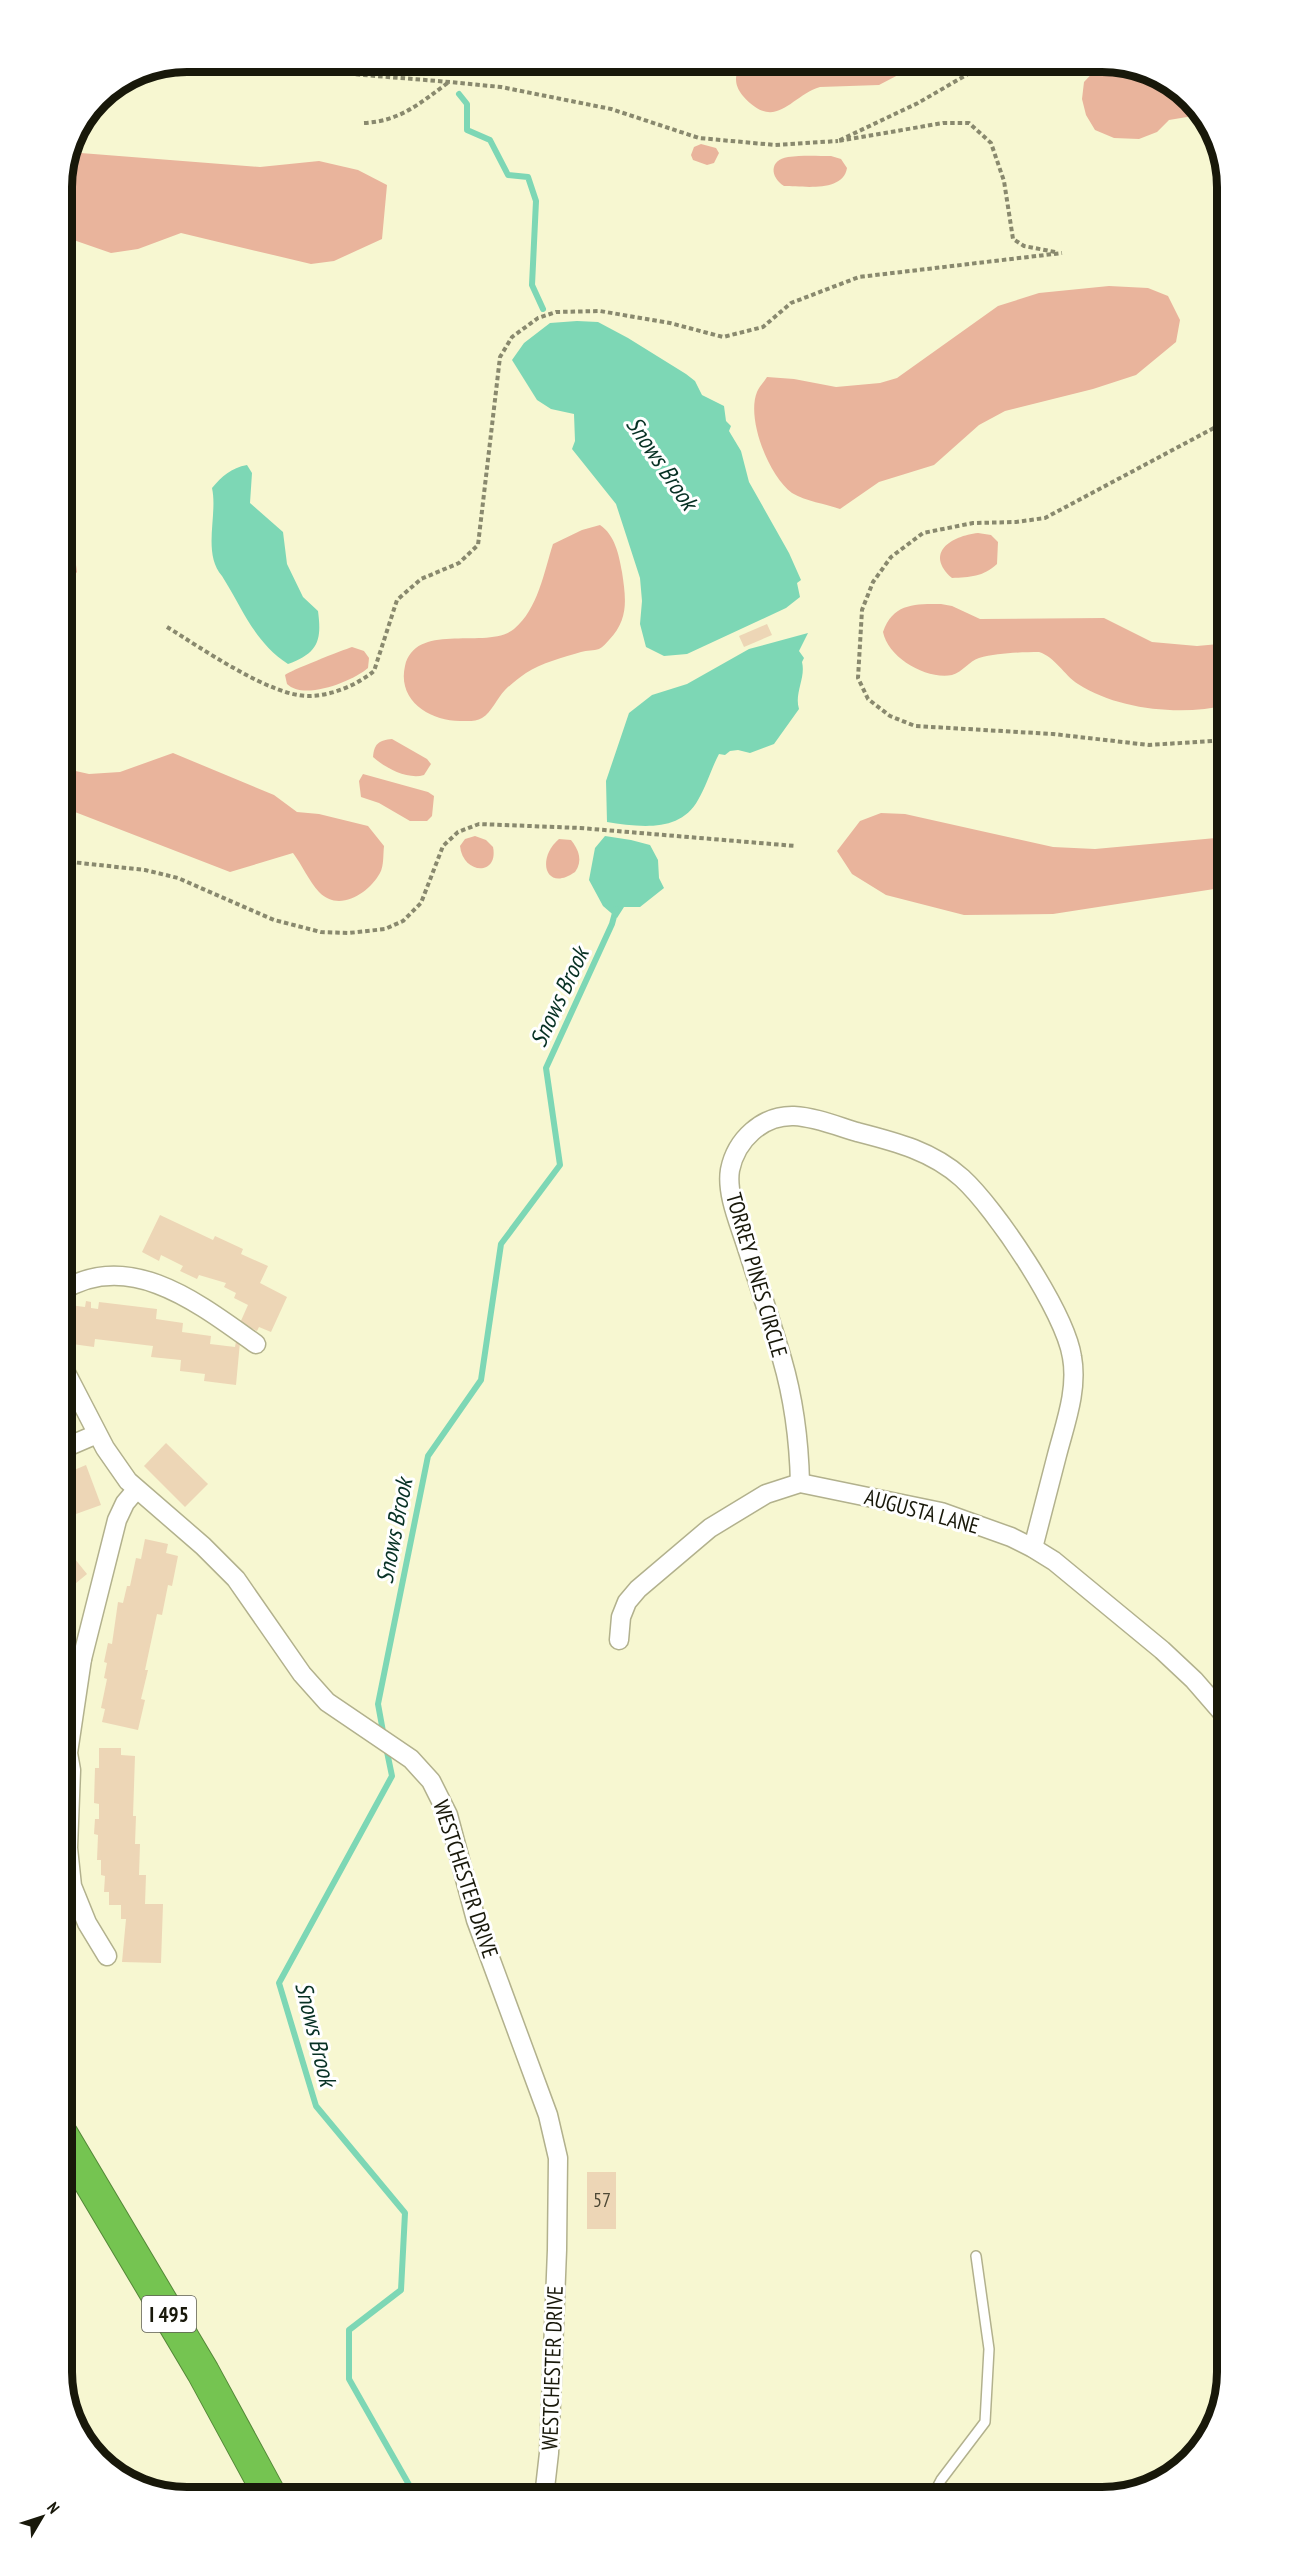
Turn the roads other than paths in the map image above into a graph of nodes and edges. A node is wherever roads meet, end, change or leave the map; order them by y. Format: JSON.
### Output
{"nodes":[{"id":1,"x":72,"y":1286,"type":"edge"},
{"id":2,"x":256,"y":1344,"type":"dead end"},
{"id":3,"x":72,"y":1385,"type":"edge"},
{"id":4,"x":97,"y":1434,"type":"junction"},
{"id":5,"x":72,"y":1445,"type":"edge"},
{"id":6,"x":800,"y":1483,"type":"junction"},
{"id":7,"x":136,"y":1490,"type":"junction"},
{"id":8,"x":1033,"y":1548,"type":"junction"},
{"id":9,"x":619,"y":1640,"type":"dead end"},
{"id":10,"x":82,"y":1659,"type":"junction"},
{"id":11,"x":72,"y":1661,"type":"edge"},
{"id":12,"x":1217,"y":1706,"type":"edge"},
{"id":13,"x":72,"y":1714,"type":"edge"},
{"id":14,"x":72,"y":1886,"type":"edge"},
{"id":15,"x":106,"y":1956,"type":"dead end"},
{"id":16,"x":72,"y":2152,"type":"edge"},
{"id":17,"x":976,"y":2256,"type":"dead end"},
{"id":18,"x":266,"y":2487,"type":"edge"},
{"id":19,"x":545,"y":2487,"type":"edge"},
{"id":20,"x":938,"y":2487,"type":"edge"}],
"edges":[{"from":1,"to":2,"type":"street"},
{"from":3,"to":4,"type":"street","name":"WESTCHESTER DRIVE"},
{"from":4,"to":5,"type":"street"},
{"from":4,"to":7,"type":"street","name":"WESTCHESTER DRIVE"},
{"from":6,"to":8,"type":"street","name":"AUGUSTA LANE"},
{"from":6,"to":8,"type":"street","name":"TORREY PINES CIRCLE"},
{"from":6,"to":9,"type":"street","name":"AUGUSTA LANE"},
{"from":7,"to":10,"type":"street"},
{"from":7,"to":19,"type":"street","name":"WESTCHESTER DRIVE"},
{"from":8,"to":12,"type":"street","name":"AUGUSTA LANE"},
{"from":10,"to":11,"type":"street"},
{"from":10,"to":13,"type":"street"},
{"from":14,"to":15,"type":"street"},
{"from":16,"to":18,"type":"highway","number":"I 495"},
{"from":17,"to":20,"type":"lane"}]}
